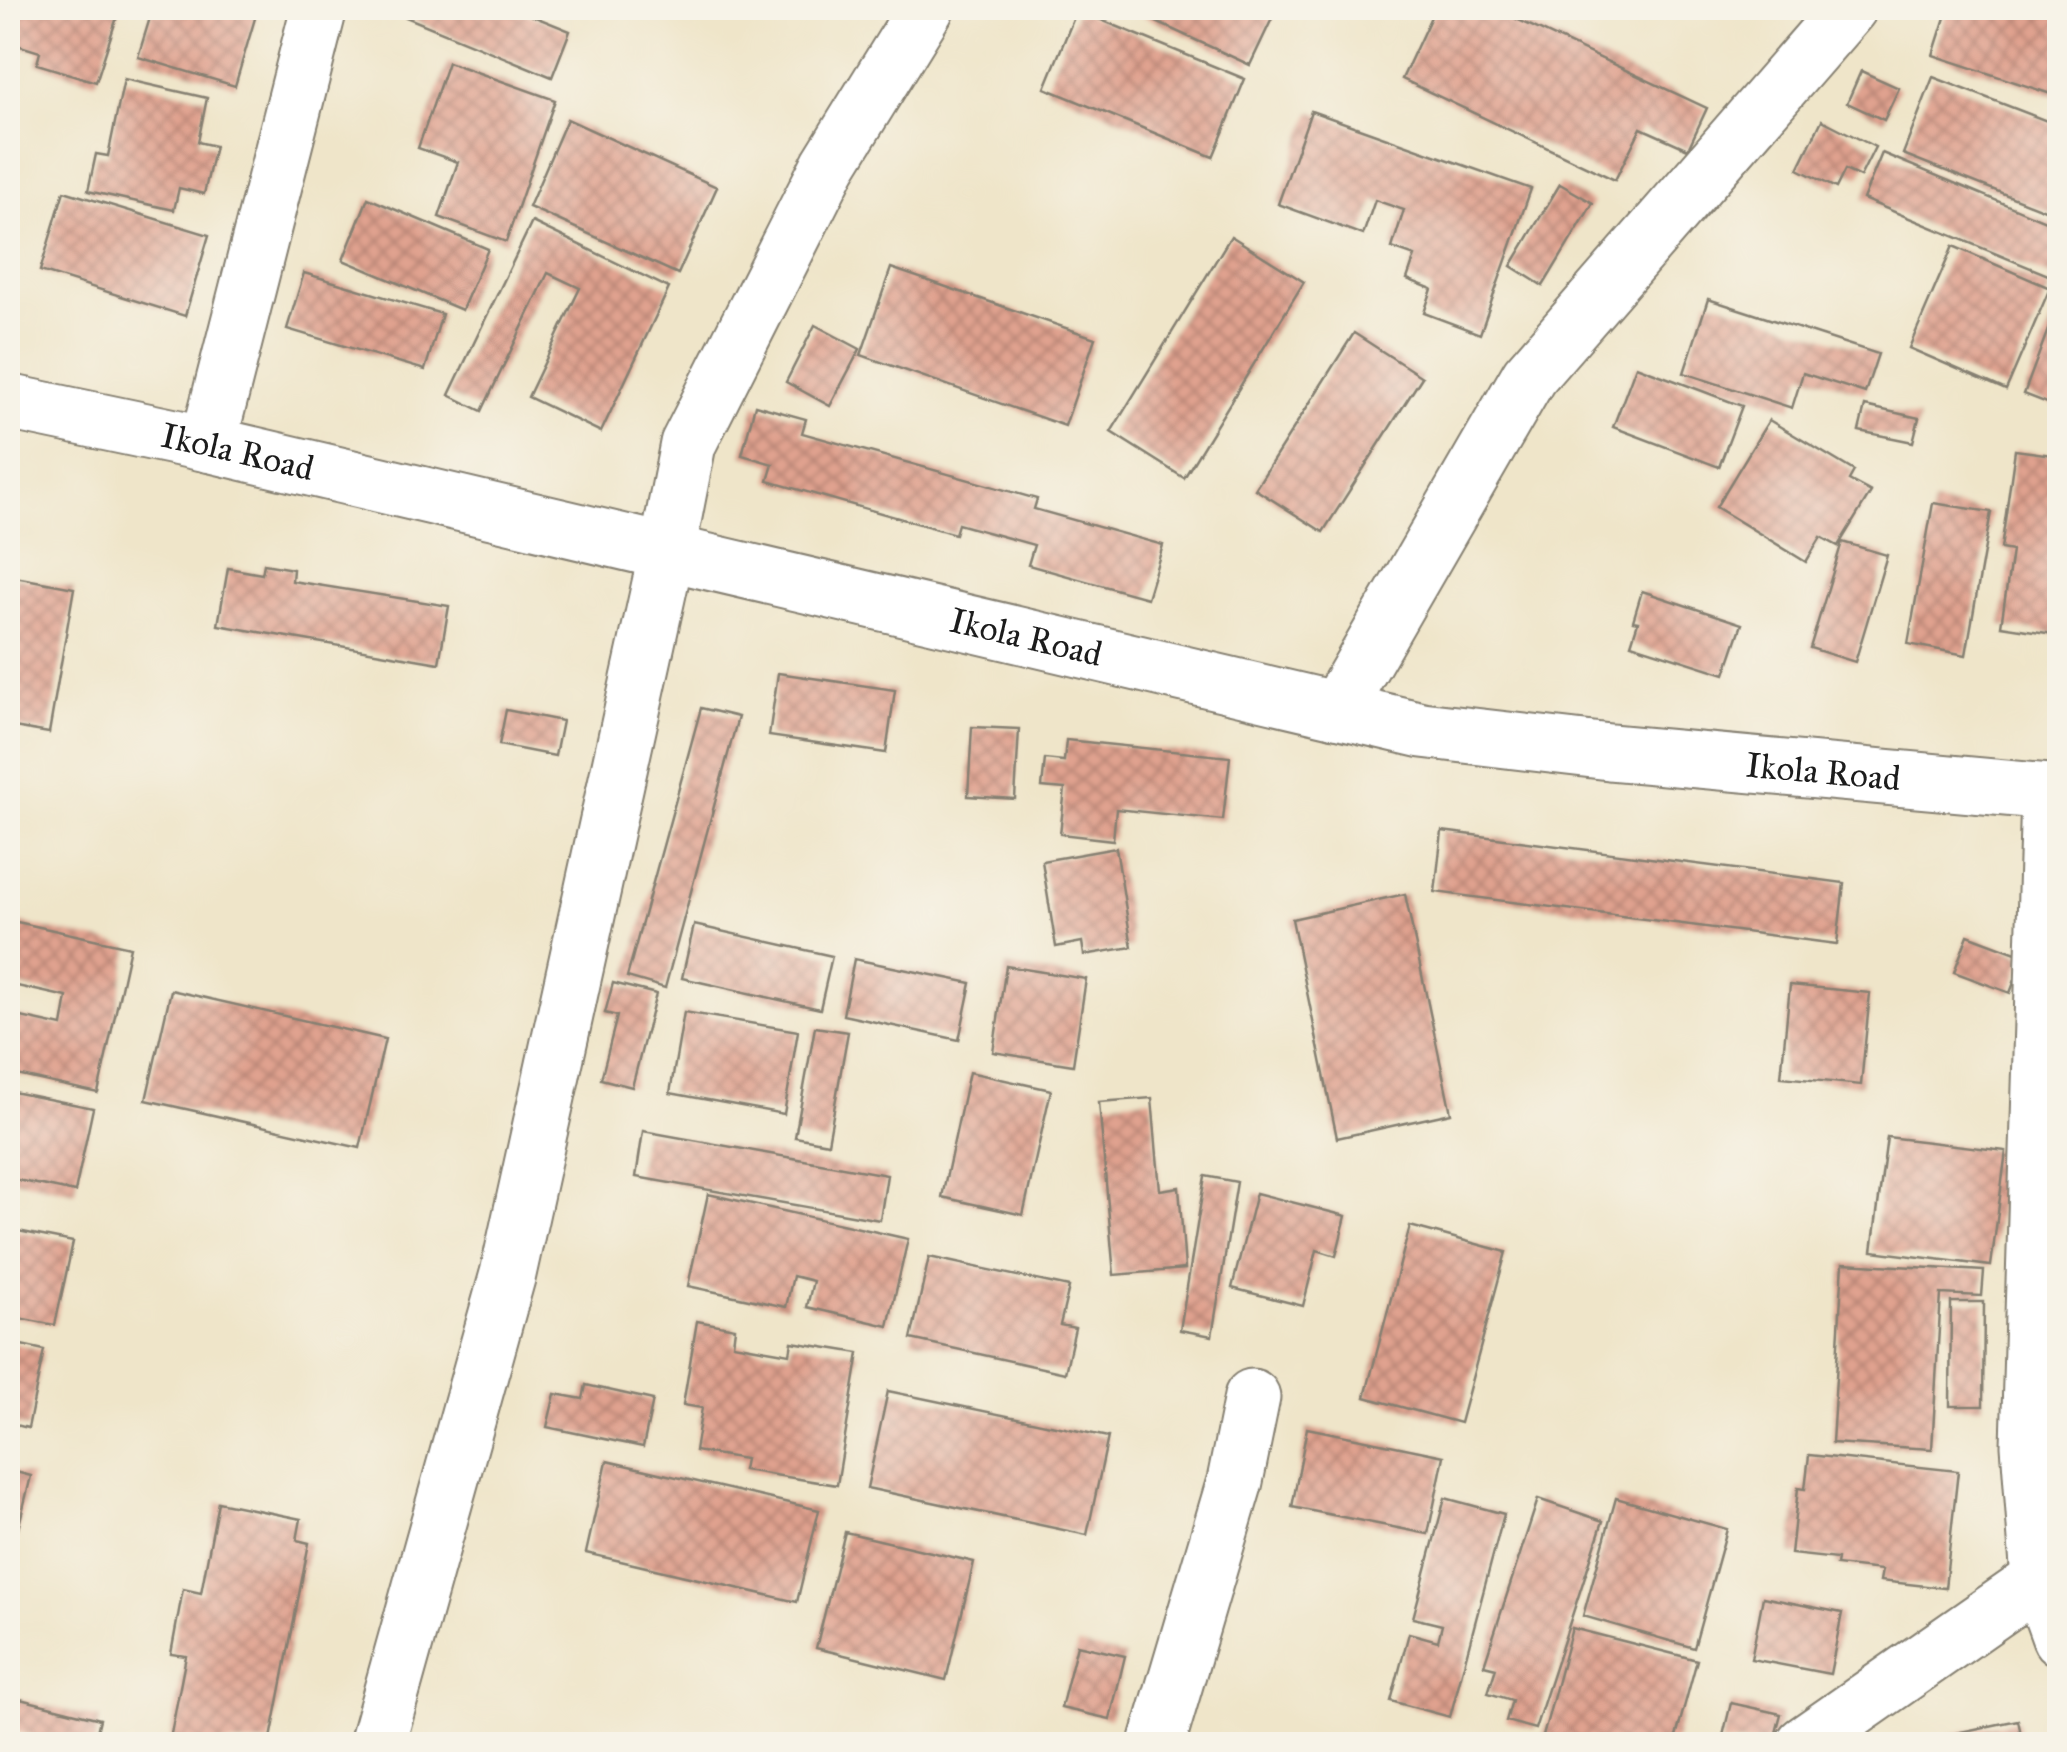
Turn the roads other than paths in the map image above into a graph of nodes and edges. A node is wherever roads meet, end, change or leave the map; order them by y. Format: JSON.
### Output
{"nodes":[{"id":1,"x":319,"y":8,"type":"edge"},
{"id":2,"x":926,"y":8,"type":"edge"},
{"id":3,"x":1849,"y":8,"type":"edge"},
{"id":4,"x":8,"y":402,"type":"edge"},
{"id":5,"x":208,"y":444,"type":"junction"},
{"id":6,"x":668,"y":552,"type":"junction"},
{"id":7,"x":1336,"y":710,"type":"junction"},
{"id":8,"x":2054,"y":793,"type":"edge"},
{"id":9,"x":1252,"y":1397,"type":"dead end"},
{"id":10,"x":2040,"y":1580,"type":"junction"},
{"id":11,"x":2060,"y":1638,"type":"edge"},
{"id":12,"x":378,"y":1744,"type":"edge"},
{"id":13,"x":1157,"y":1744,"type":"edge"},
{"id":14,"x":1804,"y":1744,"type":"edge"}],
"edges":[{"from":1,"to":5,"type":"street"},
{"from":2,"to":6,"type":"street"},
{"from":3,"to":7,"type":"street"},
{"from":4,"to":5,"type":"street","name":"Ikola Road"},
{"from":5,"to":6,"type":"street","name":"Ikola Road"},
{"from":6,"to":7,"type":"street","name":"Ikola Road"},
{"from":6,"to":12,"type":"street"},
{"from":7,"to":8,"type":"street","name":"Ikola Road"},
{"from":8,"to":10,"type":"street"},
{"from":9,"to":13,"type":"street"},
{"from":10,"to":11,"type":"street"},
{"from":10,"to":14,"type":"street"}]}
